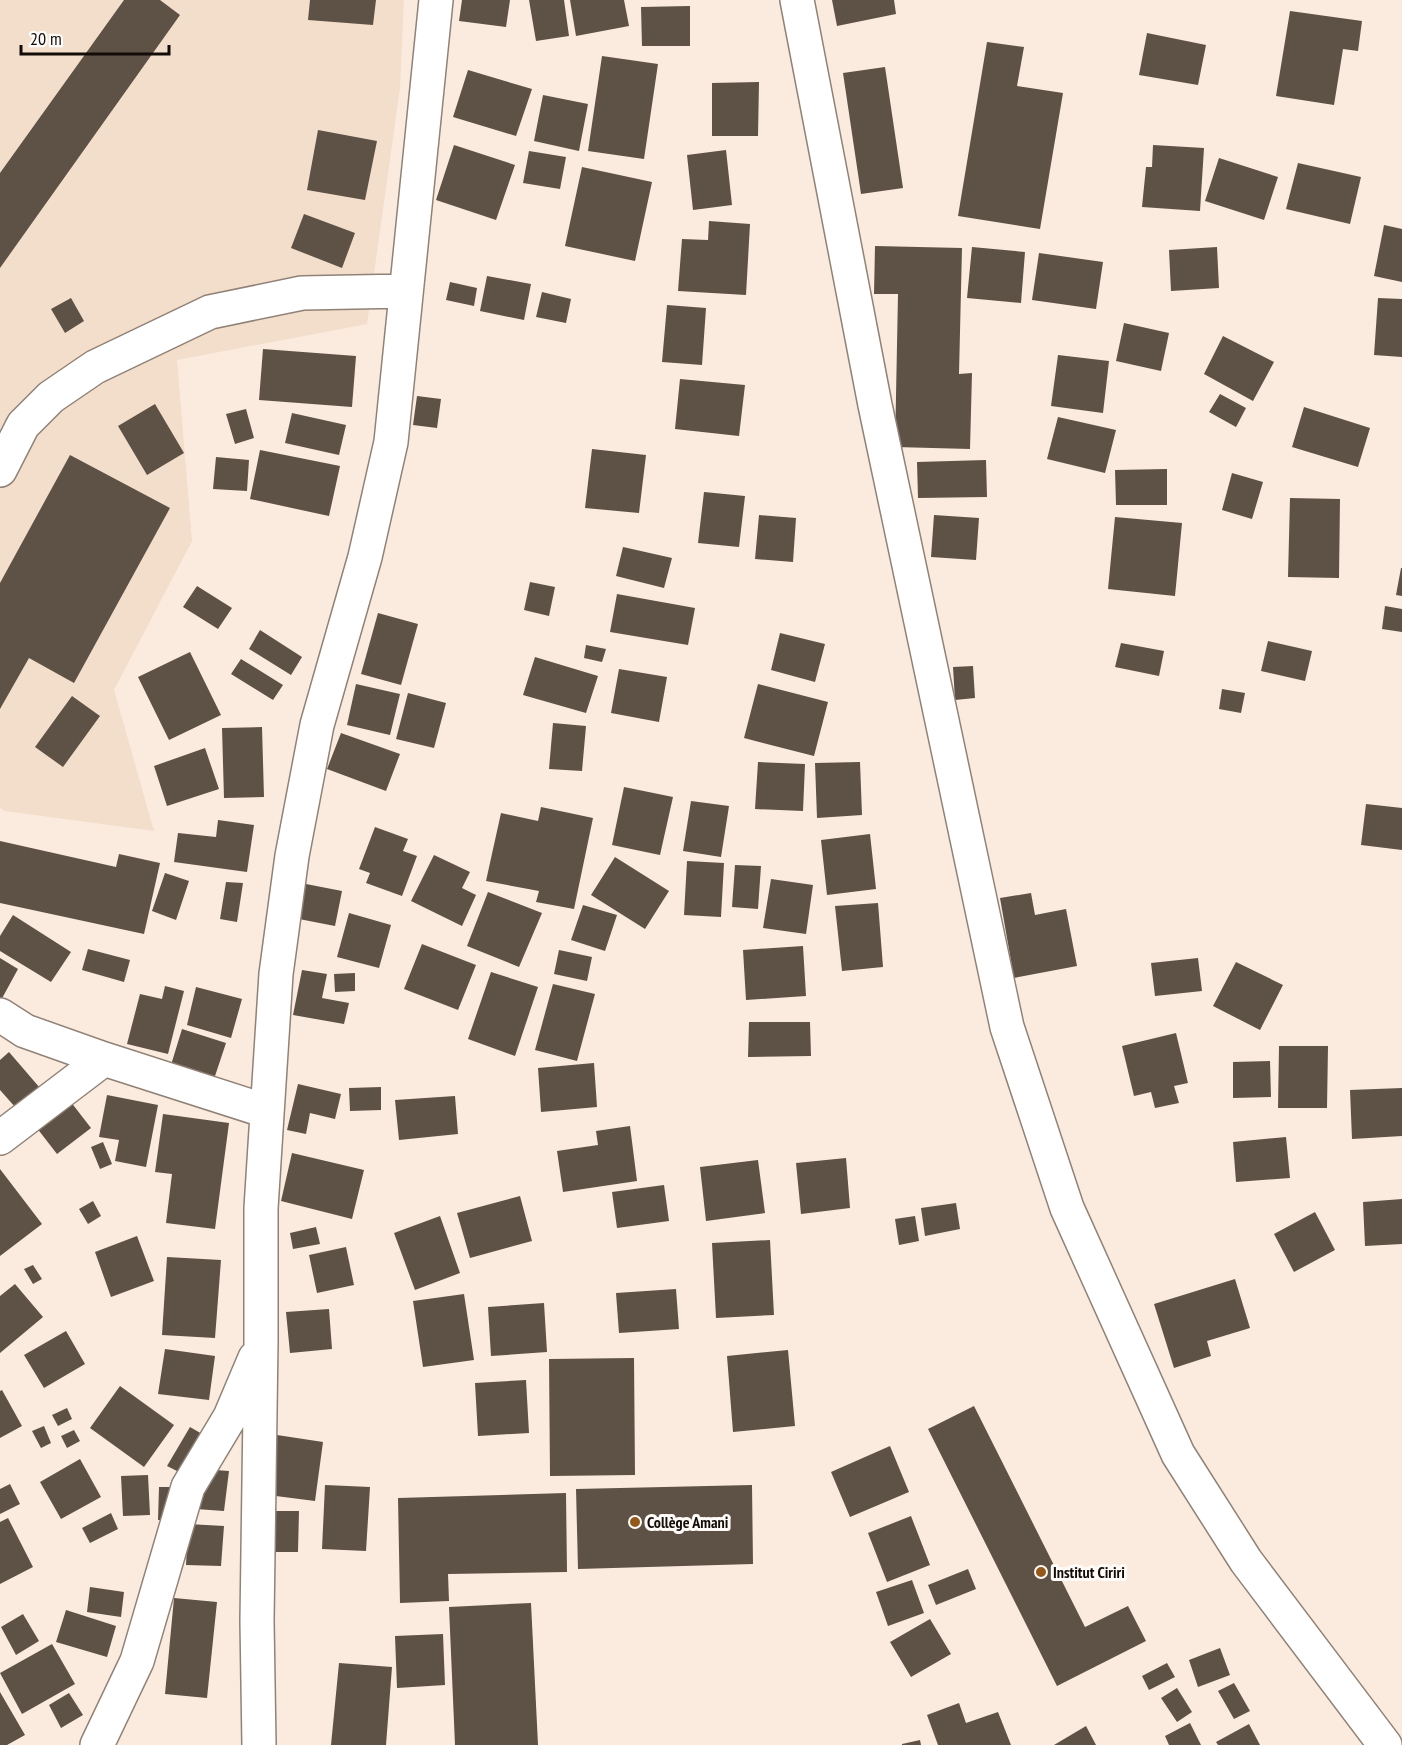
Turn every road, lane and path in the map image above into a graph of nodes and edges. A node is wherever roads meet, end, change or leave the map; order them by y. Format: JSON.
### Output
{"nodes":[{"id":1,"x":436,"y":0,"type":"edge"},
{"id":2,"x":797,"y":0,"type":"edge"},
{"id":3,"x":406,"y":291,"type":"junction"},
{"id":4,"x":0,"y":470,"type":"edge"},
{"id":5,"x":0,"y":1015,"type":"edge"},
{"id":6,"x":104,"y":1059,"type":"junction"},
{"id":7,"x":266,"y":1111,"type":"junction"},
{"id":8,"x":0,"y":1138,"type":"edge"},
{"id":9,"x":261,"y":1342,"type":"junction"},
{"id":10,"x":97,"y":1745,"type":"edge"},
{"id":11,"x":259,"y":1745,"type":"edge"},
{"id":12,"x":1385,"y":1745,"type":"edge"}],
"edges":[{"from":1,"to":3,"type":"street"},
{"from":2,"to":12,"type":"street"},
{"from":3,"to":4,"type":"street"},
{"from":3,"to":7,"type":"street"},
{"from":5,"to":6,"type":"street"},
{"from":6,"to":7,"type":"street"},
{"from":6,"to":8,"type":"street"},
{"from":7,"to":9,"type":"street"},
{"from":9,"to":10,"type":"street"},
{"from":9,"to":11,"type":"street"}]}
